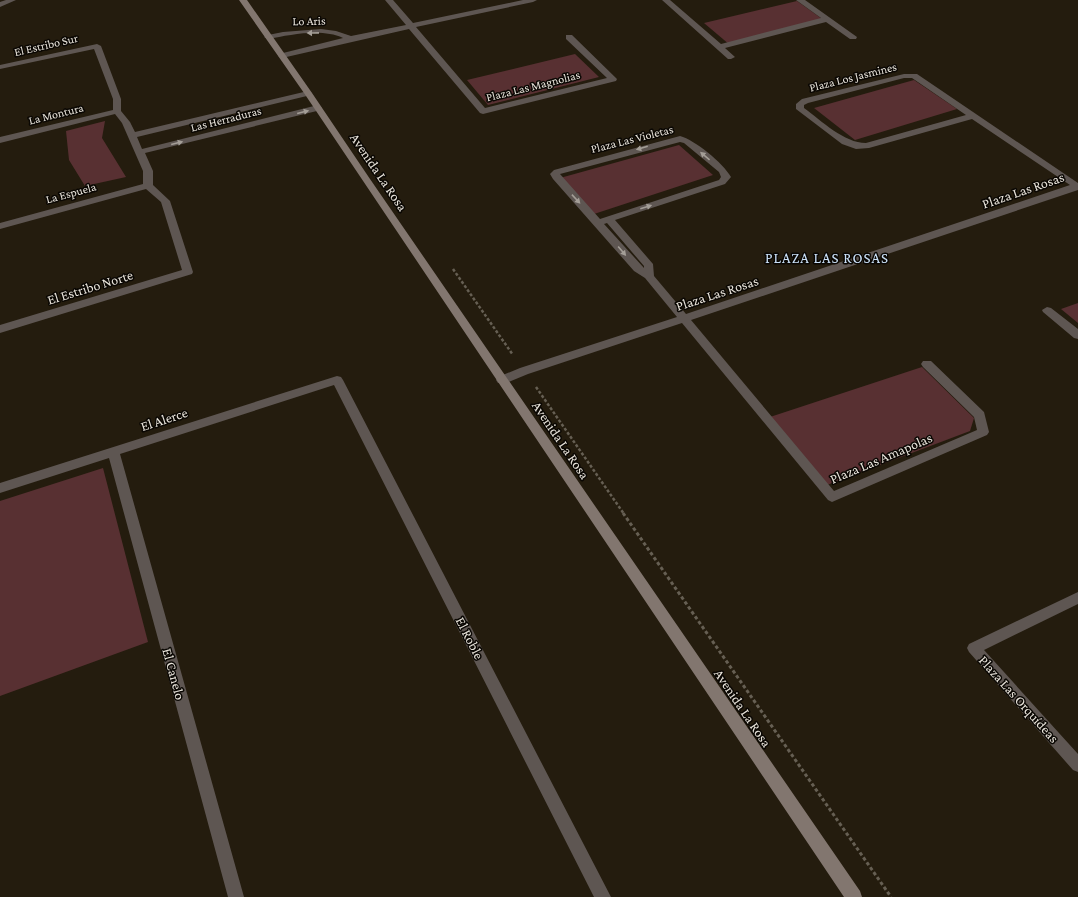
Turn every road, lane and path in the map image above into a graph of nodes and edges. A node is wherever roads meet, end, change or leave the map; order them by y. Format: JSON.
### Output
{"nodes":[{"id":1,"x":12,"y":0,"type":"edge"},
{"id":2,"x":243,"y":0,"type":"edge"},
{"id":3,"x":389,"y":0,"type":"edge"},
{"id":4,"x":533,"y":0,"type":"edge"},
{"id":5,"x":666,"y":0,"type":"edge"},
{"id":6,"x":800,"y":0,"type":"edge"},
{"id":7,"x":0,"y":5,"type":"edge"},
{"id":8,"x":828,"y":19,"type":"junction"},
{"id":9,"x":411,"y":27,"type":"junction"},
{"id":10,"x":268,"y":37,"type":"junction"},
{"id":11,"x":569,"y":37,"type":"dead end"},
{"id":12,"x":853,"y":37,"type":"dead end"},
{"id":13,"x":350,"y":39,"type":"junction"},
{"id":14,"x":720,"y":47,"type":"junction"},
{"id":15,"x":282,"y":56,"type":"junction"},
{"id":16,"x":732,"y":56,"type":"dead end"},
{"id":17,"x":0,"y":67,"type":"edge"},
{"id":18,"x":308,"y":93,"type":"junction"},
{"id":19,"x":318,"y":108,"type":"junction"},
{"id":20,"x":117,"y":111,"type":"junction"},
{"id":21,"x":972,"y":116,"type":"junction"},
{"id":22,"x":131,"y":136,"type":"junction"},
{"id":23,"x":0,"y":140,"type":"edge"},
{"id":24,"x":139,"y":152,"type":"junction"},
{"id":25,"x":148,"y":186,"type":"junction"},
{"id":26,"x":1077,"y":186,"type":"edge"},
{"id":27,"x":609,"y":219,"type":"junction"},
{"id":28,"x":598,"y":223,"type":"junction"},
{"id":29,"x":0,"y":226,"type":"edge"},
{"id":30,"x":452,"y":266,"type":"dead end"},
{"id":31,"x":649,"y":276,"type":"junction"},
{"id":32,"x":1047,"y":310,"type":"dead end"},
{"id":33,"x":685,"y":318,"type":"junction"},
{"id":34,"x":0,"y":329,"type":"edge"},
{"id":35,"x":1078,"y":335,"type":"edge"},
{"id":36,"x":927,"y":364,"type":"dead end"},
{"id":37,"x":524,"y":371,"type":"junction"},
{"id":38,"x":337,"y":380,"type":"joint"},
{"id":39,"x":502,"y":380,"type":"junction"},
{"id":40,"x":113,"y":451,"type":"junction"},
{"id":41,"x":0,"y":488,"type":"edge"},
{"id":42,"x":1078,"y":598,"type":"edge"},
{"id":43,"x":1078,"y":765,"type":"edge"},
{"id":44,"x":236,"y":897,"type":"edge"},
{"id":45,"x":603,"y":897,"type":"edge"},
{"id":46,"x":854,"y":897,"type":"edge"},
{"id":47,"x":891,"y":897,"type":"edge"}],
"edges":[{"from":1,"to":7,"type":"street"},
{"from":2,"to":10,"type":"street","name":"Avenida La Rosa"},
{"from":3,"to":9,"type":"street"},
{"from":4,"to":9,"type":"street"},
{"from":5,"to":14,"type":"street"},
{"from":6,"to":8,"type":"street"},
{"from":8,"to":12,"type":"street"},
{"from":8,"to":14,"type":"street"},
{"from":9,"to":11,"type":"street","name":"Plaza Las Magnolias"},
{"from":9,"to":13,"type":"street"},
{"from":13,"to":10,"type":"street","name":"Lo Aris","one_way":true},
{"from":10,"to":15,"type":"street","name":"Avenida La Rosa"},
{"from":13,"to":15,"type":"street","name":"Lo Aris"},
{"from":14,"to":16,"type":"street"},
{"from":15,"to":18,"type":"street","name":"Avenida La Rosa"},
{"from":17,"to":20,"type":"street","name":"El Estribo Sur"},
{"from":18,"to":19,"type":"street","name":"Avenida La Rosa"},
{"from":18,"to":22,"type":"street","name":"Las Herraduras"},
{"from":24,"to":19,"type":"street","name":"Las Herraduras","one_way":true},
{"from":19,"to":39,"type":"street","name":"Avenida La Rosa"},
{"from":20,"to":22,"type":"street"},
{"from":20,"to":23,"type":"street","name":"La Montura"},
{"from":21,"to":21,"type":"street","name":"Plaza Los Jasmines"},
{"from":21,"to":26,"type":"street","name":"Plaza Los Jasmines"},
{"from":22,"to":24,"type":"street"},
{"from":24,"to":25,"type":"street"},
{"from":25,"to":29,"type":"street","name":"La Espuela"},
{"from":25,"to":34,"type":"street","name":"El Estribo Norte"},
{"from":26,"to":33,"type":"street","name":"Plaza Las Rosas"},
{"from":27,"to":28,"type":"street","name":"Plaza Las Violetas"},
{"from":27,"to":28,"type":"street","name":"Plaza Las Violetas","one_way":true},
{"from":27,"to":31,"type":"street"},
{"from":28,"to":31,"type":"street","name":"Plaza Las Violetas","one_way":true},
{"from":30,"to":37,"type":"path"},
{"from":31,"to":33,"type":"street","name":"Plaza Las Violetas"},
{"from":32,"to":35,"type":"street"},
{"from":33,"to":36,"type":"street","name":"Plaza Las Amapolas"},
{"from":33,"to":37,"type":"street","name":"Plaza Las Rosas"},
{"from":37,"to":39,"type":"street","name":"Plaza Las Rosas"},
{"from":37,"to":47,"type":"path"},
{"from":38,"to":40,"type":"street","name":"El Alerce"},
{"from":38,"to":45,"type":"street","name":"El Roble"},
{"from":39,"to":46,"type":"street","name":"Avenida La Rosa"},
{"from":40,"to":41,"type":"street","name":"El Alerce"},
{"from":40,"to":44,"type":"street","name":"El Canelo"},
{"from":42,"to":43,"type":"street","name":"Plaza Las Orquídeas"}]}
